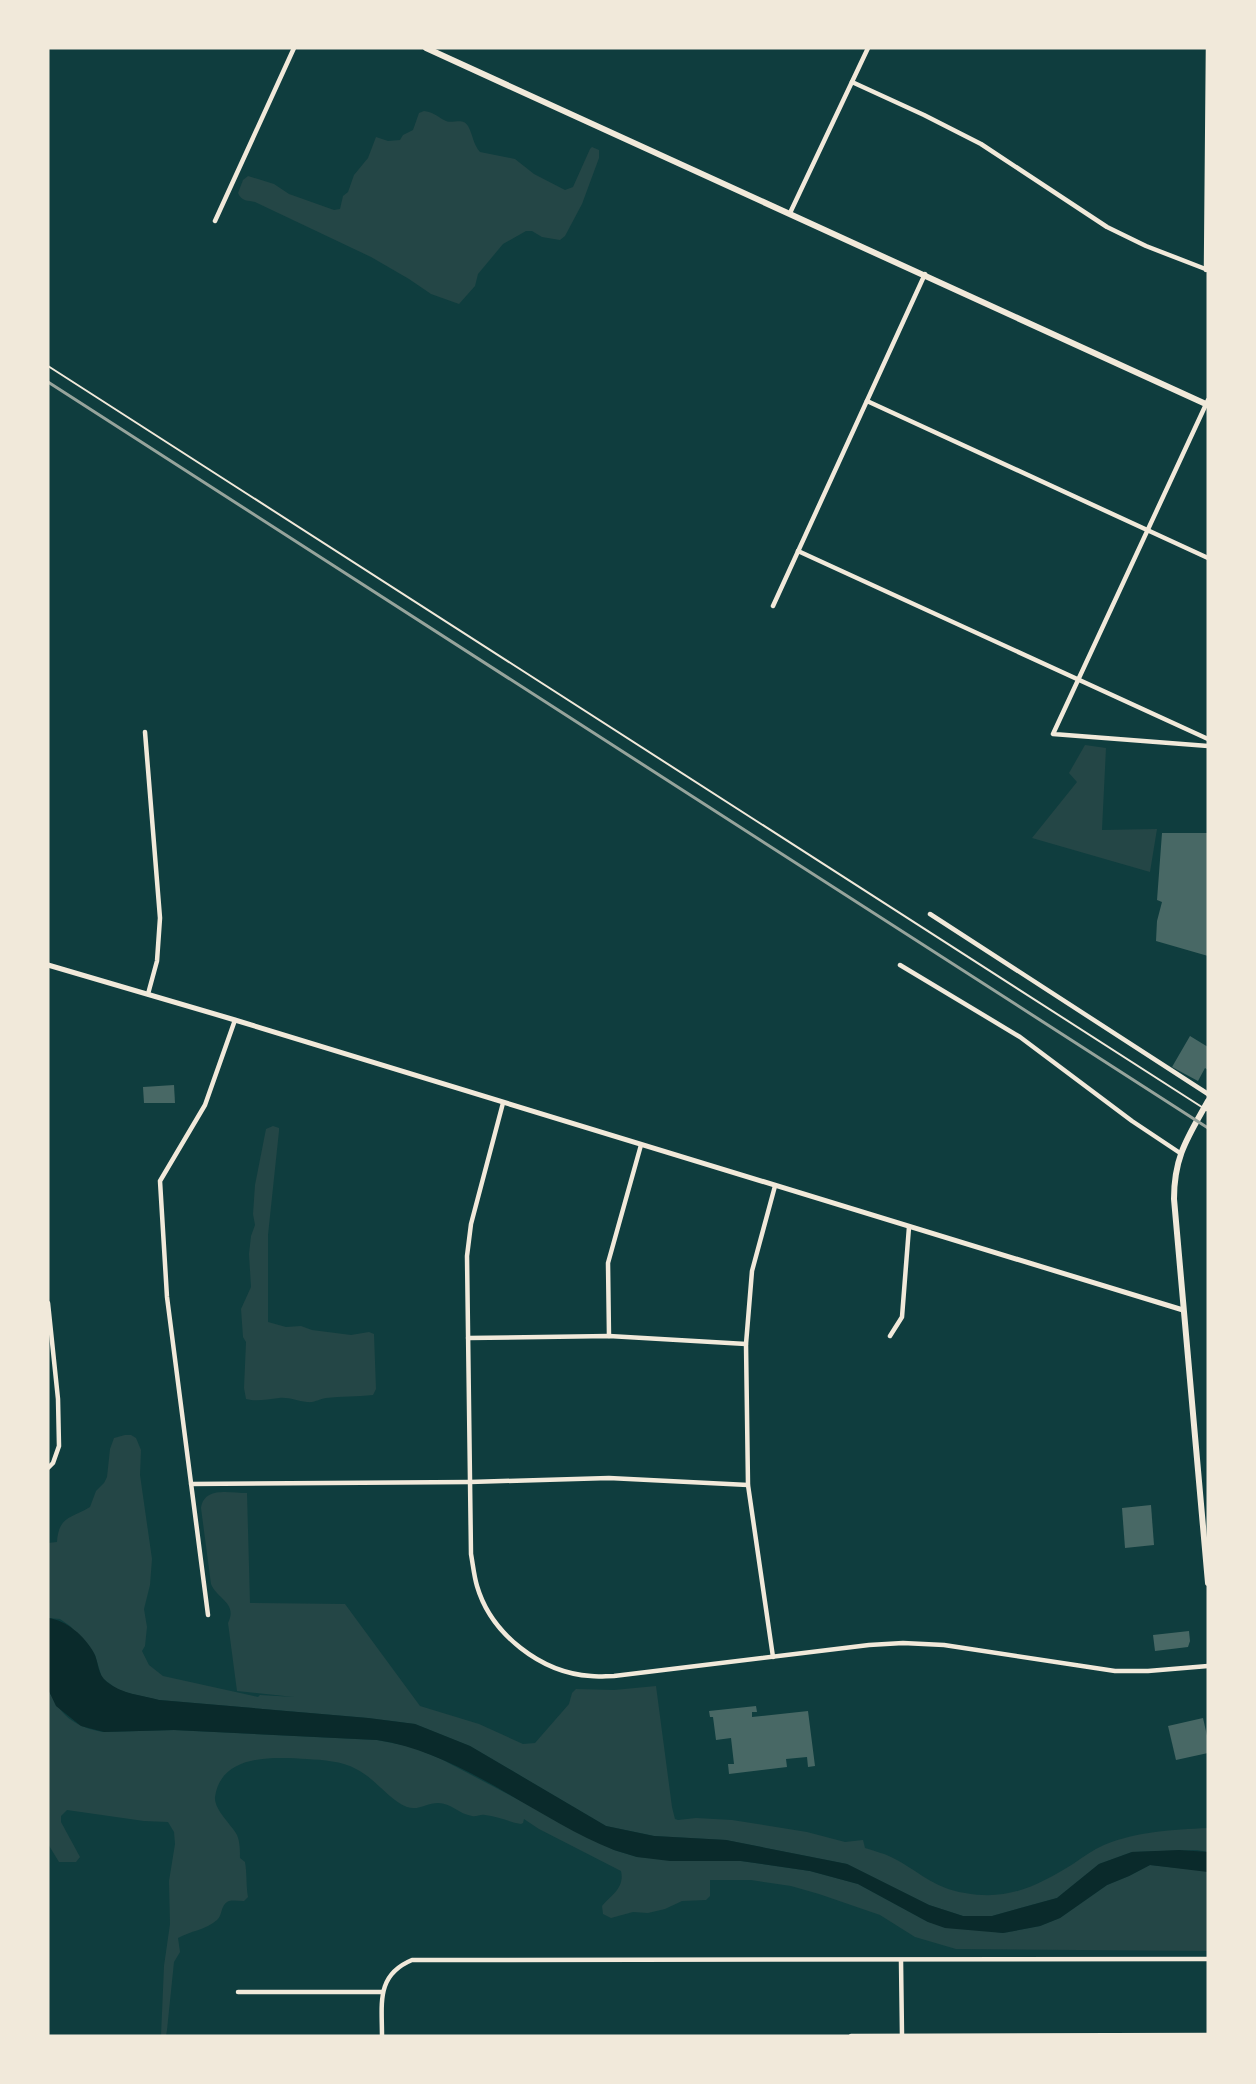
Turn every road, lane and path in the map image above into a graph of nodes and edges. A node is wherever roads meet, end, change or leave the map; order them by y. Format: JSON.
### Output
{"nodes":[{"id":1,"x":294,"y":48,"type":"edge"},
{"id":2,"x":426,"y":48,"type":"edge"},
{"id":3,"x":868,"y":48,"type":"edge"},
{"id":4,"x":1208,"y":48,"type":"edge"},
{"id":5,"x":852,"y":82,"type":"junction"},
{"id":6,"x":1208,"y":110,"type":"edge"},
{"id":7,"x":790,"y":213,"type":"junction"},
{"id":8,"x":215,"y":221,"type":"dead end"},
{"id":9,"x":1207,"y":227,"type":"edge"},
{"id":10,"x":1207,"y":270,"type":"edge"},
{"id":11,"x":925,"y":274,"type":"junction"},
{"id":12,"x":48,"y":366,"type":"edge"},
{"id":13,"x":867,"y":401,"type":"junction"},
{"id":14,"x":1207,"y":403,"type":"edge"},
{"id":15,"x":1147,"y":530,"type":"junction"},
{"id":16,"x":798,"y":551,"type":"junction"},
{"id":17,"x":1208,"y":558,"type":"edge"},
{"id":18,"x":773,"y":606,"type":"dead end"},
{"id":19,"x":1079,"y":680,"type":"junction"},
{"id":20,"x":145,"y":732,"type":"dead end"},
{"id":21,"x":1208,"y":739,"type":"edge"},
{"id":22,"x":1208,"y":746,"type":"edge"},
{"id":23,"x":930,"y":914,"type":"dead end"},
{"id":24,"x":48,"y":965,"type":"edge"},
{"id":25,"x":900,"y":965,"type":"dead end"},
{"id":26,"x":148,"y":994,"type":"junction"},
{"id":27,"x":235,"y":1020,"type":"junction"},
{"id":28,"x":1208,"y":1094,"type":"edge"},
{"id":29,"x":1208,"y":1101,"type":"edge"},
{"id":30,"x":504,"y":1103,"type":"junction"},
{"id":31,"x":1208,"y":1111,"type":"edge"},
{"id":32,"x":641,"y":1145,"type":"junction"},
{"id":33,"x":1180,"y":1153,"type":"junction"},
{"id":34,"x":775,"y":1186,"type":"junction"},
{"id":35,"x":909,"y":1227,"type":"junction"},
{"id":36,"x":48,"y":1303,"type":"edge"},
{"id":37,"x":1183,"y":1310,"type":"junction"},
{"id":38,"x":609,"y":1336,"type":"junction"},
{"id":39,"x":890,"y":1336,"type":"dead end"},
{"id":40,"x":468,"y":1338,"type":"junction"},
{"id":41,"x":50,"y":1342,"type":"edge"},
{"id":42,"x":746,"y":1344,"type":"junction"},
{"id":43,"x":48,"y":1468,"type":"edge"},
{"id":44,"x":470,"y":1482,"type":"junction"},
{"id":45,"x":191,"y":1484,"type":"junction"},
{"id":46,"x":748,"y":1485,"type":"junction"},
{"id":47,"x":1208,"y":1583,"type":"edge"},
{"id":48,"x":208,"y":1615,"type":"dead end"},
{"id":49,"x":773,"y":1657,"type":"junction"},
{"id":50,"x":1208,"y":1666,"type":"edge"},
{"id":51,"x":1208,"y":1959,"type":"edge"},
{"id":52,"x":901,"y":1961,"type":"junction"},
{"id":53,"x":238,"y":1992,"type":"dead end"},
{"id":54,"x":382,"y":1992,"type":"junction"},
{"id":55,"x":902,"y":2035,"type":"edge"},
{"id":56,"x":1208,"y":2035,"type":"edge"},
{"id":57,"x":382,"y":2036,"type":"edge"},
{"id":58,"x":851,"y":2036,"type":"edge"}],
"edges":[{"from":1,"to":8,"type":"street"},
{"from":2,"to":7,"type":"main road"},
{"from":3,"to":5,"type":"street"},
{"from":4,"to":6,"type":"street"},
{"from":5,"to":7,"type":"street"},
{"from":5,"to":10,"type":"street"},
{"from":6,"to":9,"type":"street"},
{"from":7,"to":11,"type":"main road"},
{"from":9,"to":10,"type":"street"},
{"from":11,"to":13,"type":"street"},
{"from":11,"to":14,"type":"main road"},
{"from":12,"to":31,"type":"lane"},
{"from":13,"to":15,"type":"street"},
{"from":13,"to":16,"type":"street"},
{"from":14,"to":15,"type":"street"},
{"from":15,"to":17,"type":"street"},
{"from":15,"to":19,"type":"street"},
{"from":16,"to":18,"type":"street"},
{"from":16,"to":19,"type":"street"},
{"from":19,"to":21,"type":"street"},
{"from":19,"to":22,"type":"street"},
{"from":20,"to":26,"type":"street"},
{"from":23,"to":28,"type":"street"},
{"from":24,"to":26,"type":"street"},
{"from":25,"to":33,"type":"street"},
{"from":26,"to":27,"type":"street"},
{"from":27,"to":30,"type":"street"},
{"from":27,"to":45,"type":"street"},
{"from":29,"to":33,"type":"main road"},
{"from":30,"to":32,"type":"street"},
{"from":30,"to":40,"type":"street"},
{"from":32,"to":34,"type":"street"},
{"from":32,"to":38,"type":"street"},
{"from":33,"to":37,"type":"main road"},
{"from":34,"to":35,"type":"street"},
{"from":34,"to":42,"type":"street"},
{"from":35,"to":37,"type":"street"},
{"from":35,"to":39,"type":"street"},
{"from":36,"to":41,"type":"street"},
{"from":37,"to":47,"type":"main road"},
{"from":38,"to":40,"type":"street"},
{"from":38,"to":42,"type":"street"},
{"from":40,"to":44,"type":"street"},
{"from":41,"to":43,"type":"street"},
{"from":42,"to":46,"type":"street"},
{"from":44,"to":45,"type":"street"},
{"from":44,"to":46,"type":"street"},
{"from":44,"to":49,"type":"street"},
{"from":45,"to":48,"type":"street"},
{"from":46,"to":49,"type":"street"},
{"from":49,"to":50,"type":"street"},
{"from":51,"to":52,"type":"street"},
{"from":52,"to":54,"type":"street"},
{"from":52,"to":55,"type":"street"},
{"from":53,"to":54,"type":"street"},
{"from":54,"to":57,"type":"street"},
{"from":55,"to":56,"type":"street"},
{"from":55,"to":58,"type":"street"}]}
